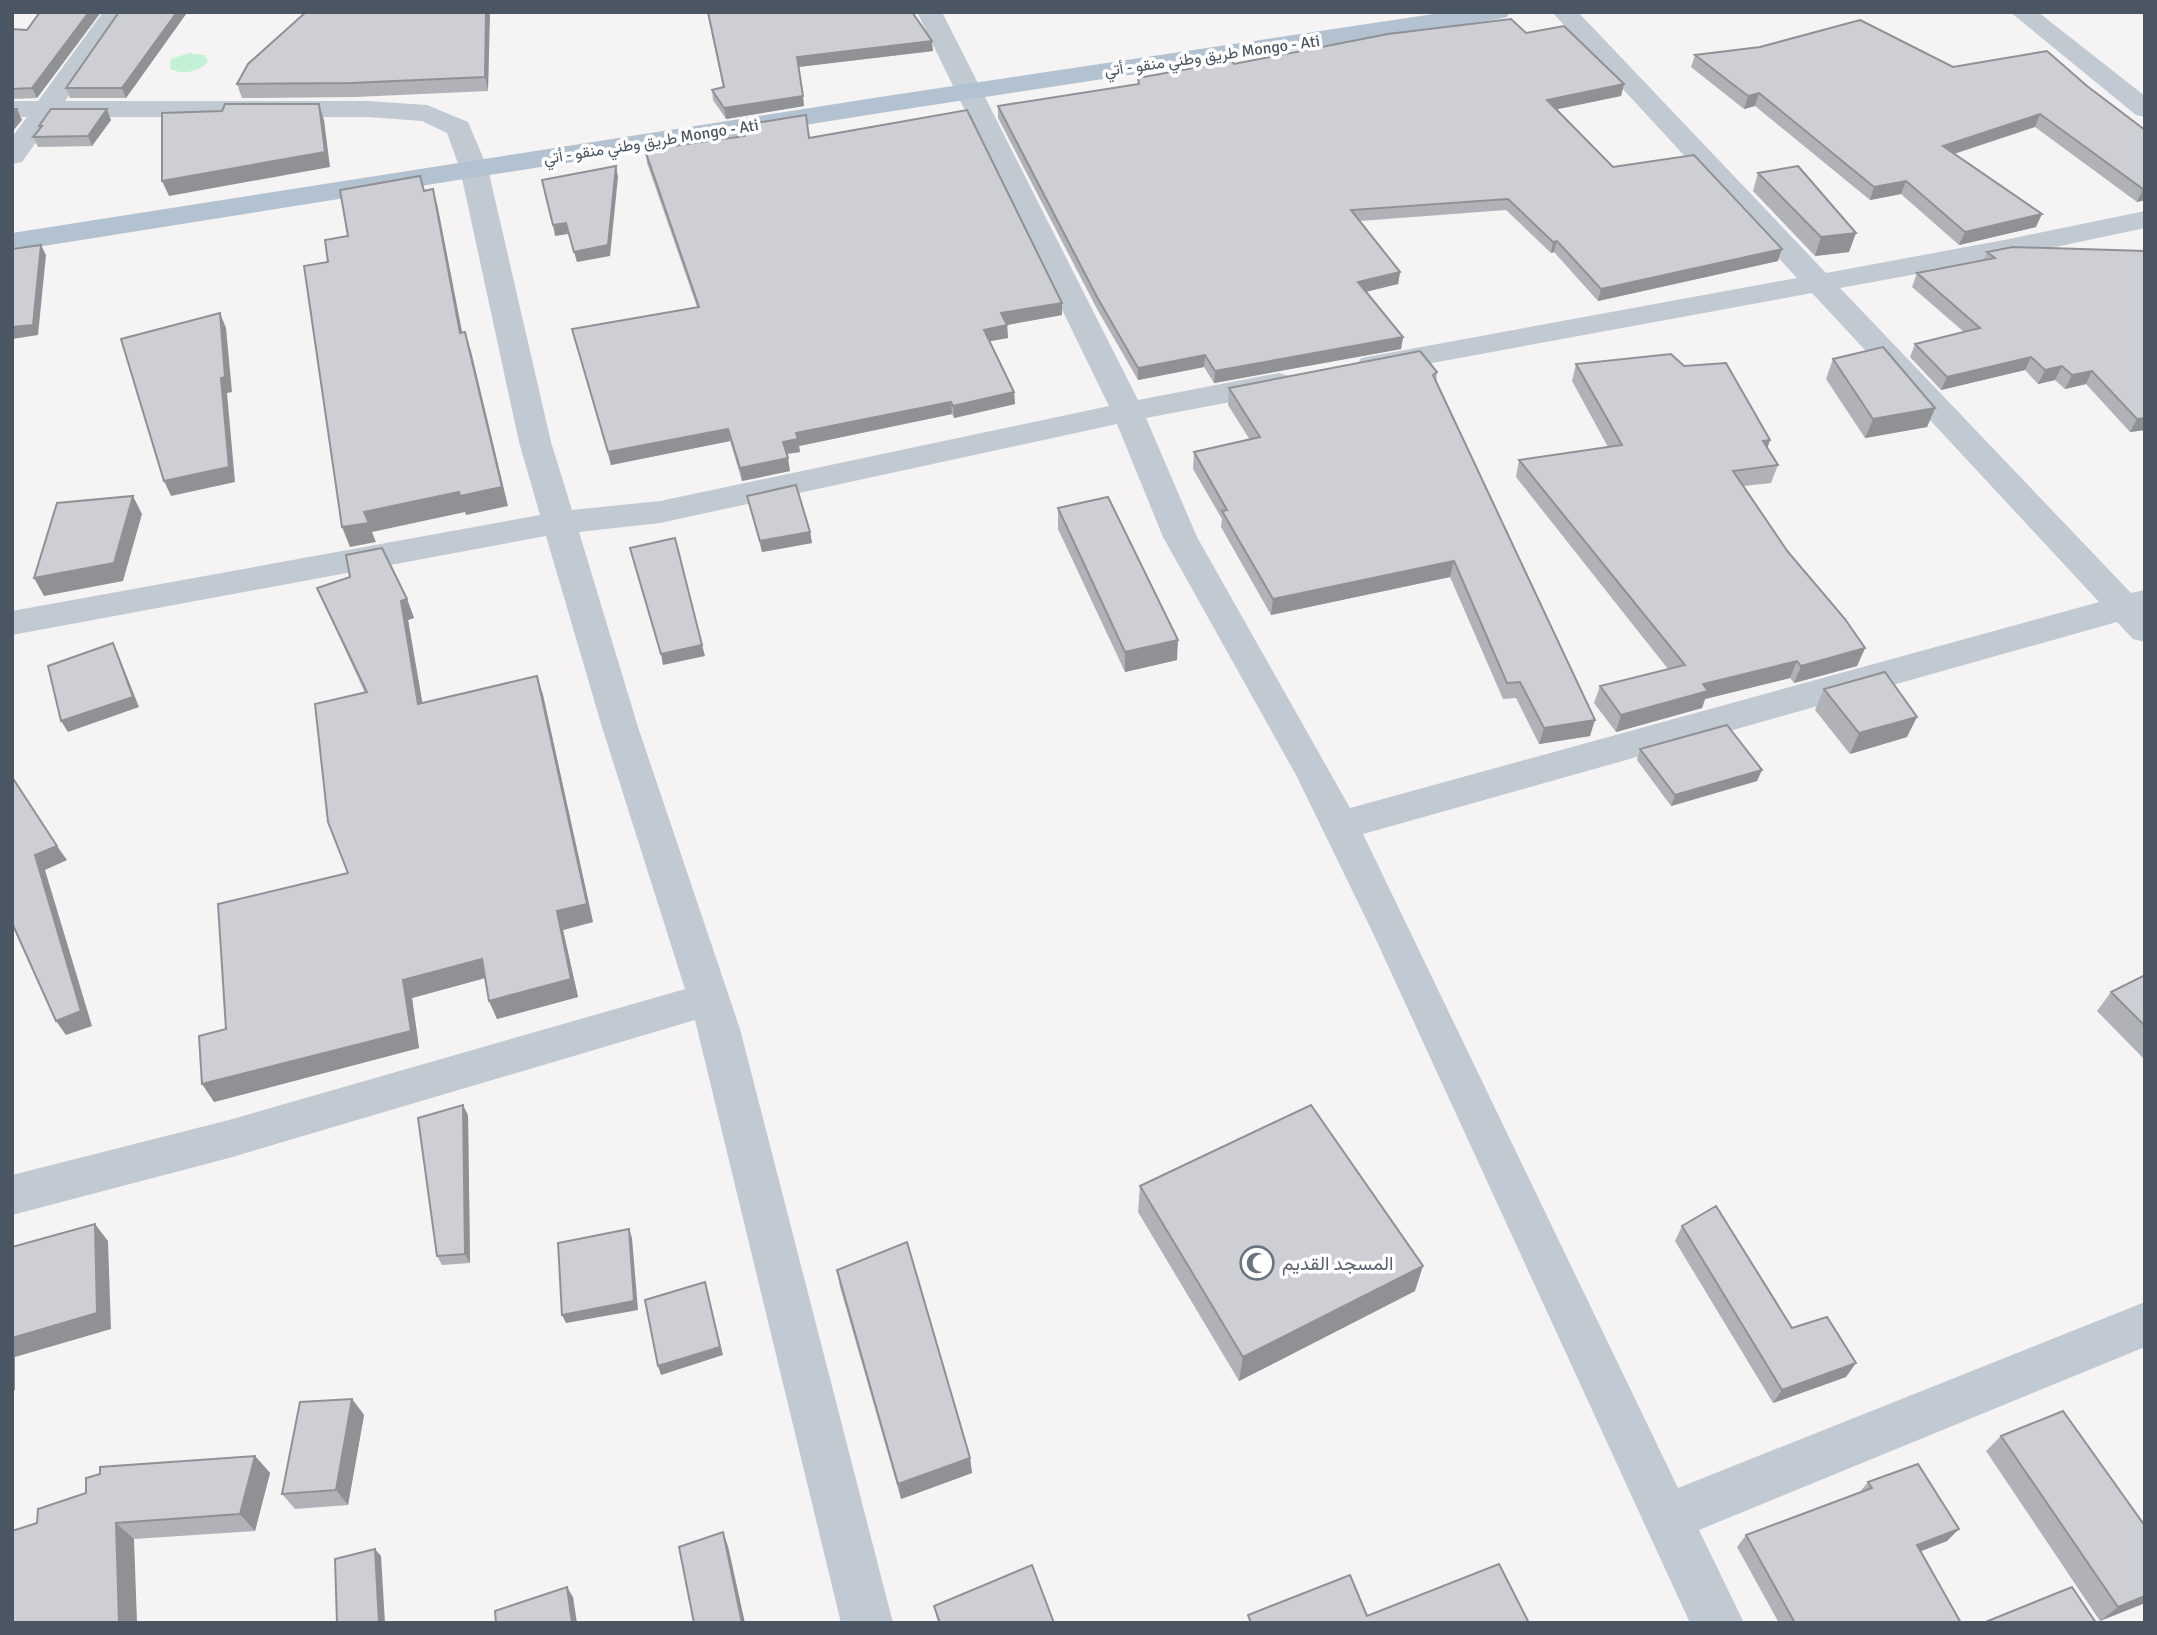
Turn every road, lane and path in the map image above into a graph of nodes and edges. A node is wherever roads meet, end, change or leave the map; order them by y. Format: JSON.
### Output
{"nodes":[{"id":1,"x":116,"y":12,"type":"edge"},
{"id":2,"x":929,"y":12,"type":"edge"},
{"id":3,"x":1498,"y":12,"type":"edge"},
{"id":4,"x":1564,"y":12,"type":"edge"},
{"id":5,"x":2022,"y":12,"type":"edge"},
{"id":6,"x":969,"y":91,"type":"junction"},
{"id":7,"x":12,"y":108,"type":"edge"},
{"id":8,"x":2145,"y":108,"type":"edge"},
{"id":9,"x":44,"y":110,"type":"junction"},
{"id":10,"x":12,"y":156,"type":"edge"},
{"id":11,"x":474,"y":169,"type":"junction"},
{"id":12,"x":2145,"y":219,"type":"edge"},
{"id":13,"x":12,"y":242,"type":"edge"},
{"id":14,"x":1818,"y":283,"type":"junction"},
{"id":15,"x":1342,"y":371,"type":"edge"},
{"id":16,"x":1302,"y":378,"type":"edge"},
{"id":17,"x":1128,"y":412,"type":"junction"},
{"id":18,"x":559,"y":523,"type":"junction"},
{"id":19,"x":2138,"y":613,"type":"edge"},
{"id":20,"x":12,"y":622,"type":"edge"},
{"id":21,"x":1340,"y":826,"type":"junction"},
{"id":22,"x":709,"y":999,"type":"junction"},
{"id":23,"x":12,"y":1195,"type":"edge"},
{"id":24,"x":2145,"y":1325,"type":"edge"},
{"id":25,"x":1666,"y":1518,"type":"junction"},
{"id":26,"x":867,"y":1623,"type":"edge"},
{"id":27,"x":1718,"y":1623,"type":"edge"}],
"edges":[{"from":1,"to":9,"type":"street"},
{"from":2,"to":6,"type":"street"},
{"from":3,"to":6,"type":"main road","name":"طريق وطني منقو - أتي Mongo - Ati"},
{"from":4,"to":14,"type":"street"},
{"from":5,"to":8,"type":"street"},
{"from":6,"to":11,"type":"main road","name":"طريق وطني منقو - أتي Mongo - Ati"},
{"from":6,"to":17,"type":"street"},
{"from":7,"to":9,"type":"street"},
{"from":9,"to":10,"type":"street"},
{"from":9,"to":11,"type":"street"},
{"from":11,"to":13,"type":"main road","name":"طريق وطني منقو - أتي Mongo - Ati"},
{"from":11,"to":18,"type":"street"},
{"from":12,"to":14,"type":"street"},
{"from":14,"to":15,"type":"street"},
{"from":14,"to":19,"type":"street"},
{"from":16,"to":17,"type":"street"},
{"from":17,"to":18,"type":"street"},
{"from":17,"to":21,"type":"street"},
{"from":18,"to":20,"type":"street"},
{"from":18,"to":22,"type":"street"},
{"from":19,"to":21,"type":"street"},
{"from":21,"to":25,"type":"street"},
{"from":22,"to":23,"type":"street"},
{"from":22,"to":26,"type":"street"},
{"from":24,"to":25,"type":"street"},
{"from":25,"to":27,"type":"street"}]}
